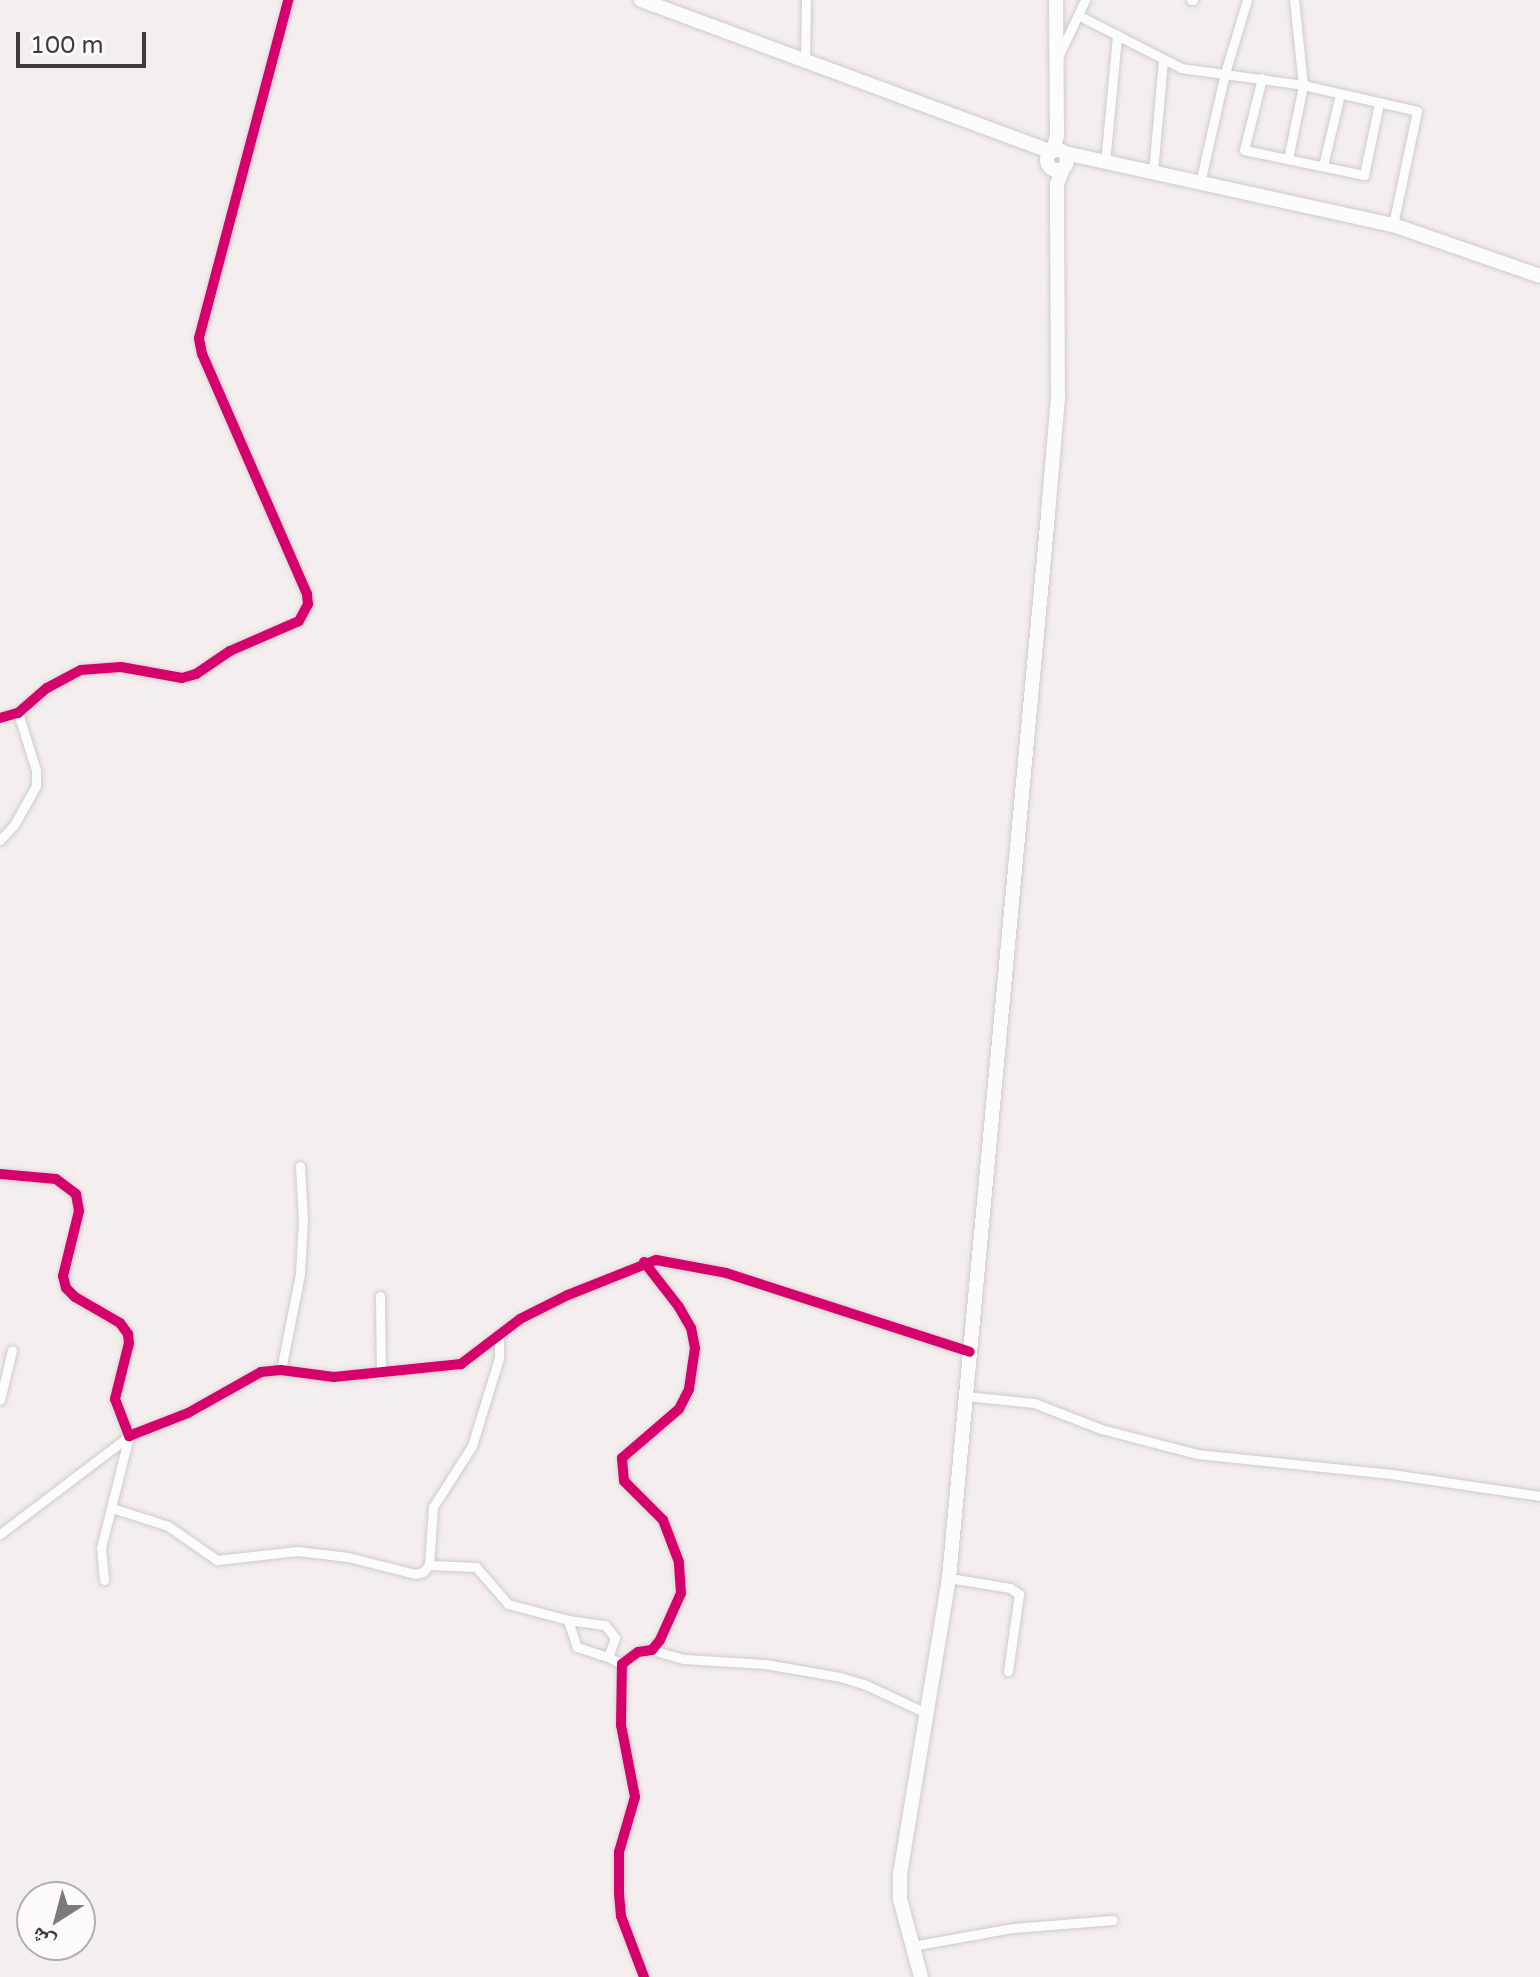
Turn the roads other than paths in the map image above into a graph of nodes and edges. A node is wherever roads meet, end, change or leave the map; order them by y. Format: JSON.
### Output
{"nodes":[{"id":1,"x":288,"y":0,"type":"edge"},
{"id":2,"x":641,"y":0,"type":"edge"},
{"id":3,"x":806,"y":0,"type":"edge"},
{"id":4,"x":1056,"y":0,"type":"edge"},
{"id":5,"x":1085,"y":0,"type":"edge"},
{"id":6,"x":1247,"y":0,"type":"edge"},
{"id":7,"x":1294,"y":0,"type":"edge"},
{"id":8,"x":1078,"y":15,"type":"junction"},
{"id":9,"x":1117,"y":36,"type":"junction"},
{"id":10,"x":1057,"y":57,"type":"junction"},
{"id":11,"x":1163,"y":60,"type":"junction"},
{"id":12,"x":805,"y":61,"type":"junction"},
{"id":13,"x":1225,"y":73,"type":"junction"},
{"id":14,"x":1262,"y":78,"type":"junction"},
{"id":15,"x":1303,"y":85,"type":"junction"},
{"id":16,"x":1340,"y":94,"type":"junction"},
{"id":17,"x":1379,"y":103,"type":"junction"},
{"id":18,"x":1288,"y":159,"type":"junction"},
{"id":19,"x":1058,"y":160,"type":"junction"},
{"id":20,"x":1105,"y":163,"type":"junction"},
{"id":21,"x":1323,"y":166,"type":"junction"},
{"id":22,"x":1153,"y":172,"type":"junction"},
{"id":23,"x":1200,"y":183,"type":"junction"},
{"id":24,"x":1393,"y":225,"type":"junction"},
{"id":25,"x":1540,"y":276,"type":"edge"},
{"id":26,"x":18,"y":713,"type":"junction"},
{"id":27,"x":0,"y":718,"type":"edge"},
{"id":28,"x":0,"y":840,"type":"edge"},
{"id":29,"x":300,"y":1166,"type":"dead end"},
{"id":30,"x":0,"y":1174,"type":"edge"},
{"id":31,"x":644,"y":1262,"type":"junction"},
{"id":32,"x":380,"y":1296,"type":"dead end"},
{"id":33,"x":499,"y":1335,"type":"junction"},
{"id":34,"x":12,"y":1350,"type":"dead end"},
{"id":35,"x":970,"y":1352,"type":"junction"},
{"id":36,"x":281,"y":1370,"type":"junction"},
{"id":37,"x":381,"y":1374,"type":"junction"},
{"id":38,"x":966,"y":1396,"type":"junction"},
{"id":39,"x":0,"y":1400,"type":"edge"},
{"id":40,"x":129,"y":1436,"type":"junction"},
{"id":41,"x":1540,"y":1496,"type":"edge"},
{"id":42,"x":112,"y":1508,"type":"junction"},
{"id":43,"x":0,"y":1534,"type":"edge"},
{"id":44,"x":429,"y":1565,"type":"junction"},
{"id":45,"x":949,"y":1578,"type":"junction"},
{"id":46,"x":104,"y":1580,"type":"dead end"},
{"id":47,"x":568,"y":1620,"type":"junction"},
{"id":48,"x":652,"y":1650,"type":"junction"},
{"id":49,"x":608,"y":1657,"type":"junction"},
{"id":50,"x":622,"y":1664,"type":"junction"},
{"id":51,"x":1008,"y":1671,"type":"dead end"},
{"id":52,"x":926,"y":1713,"type":"junction"},
{"id":53,"x":1113,"y":1920,"type":"dead end"},
{"id":54,"x":912,"y":1946,"type":"junction"},
{"id":55,"x":644,"y":1977,"type":"edge"},
{"id":56,"x":921,"y":1977,"type":"edge"}],
"edges":[{"from":1,"to":26,"type":"street"},
{"from":2,"to":12,"type":"main road"},
{"from":3,"to":12,"type":"street"},
{"from":4,"to":10,"type":"main road"},
{"from":5,"to":8,"type":"street"},
{"from":6,"to":13,"type":"street"},
{"from":7,"to":15,"type":"street"},
{"from":8,"to":9,"type":"street"},
{"from":8,"to":10,"type":"street"},
{"from":9,"to":11,"type":"street"},
{"from":9,"to":20,"type":"street"},
{"from":10,"to":19,"type":"main road"},
{"from":11,"to":13,"type":"street"},
{"from":11,"to":22,"type":"street"},
{"from":12,"to":19,"type":"main road"},
{"from":13,"to":14,"type":"street"},
{"from":13,"to":23,"type":"street"},
{"from":14,"to":15,"type":"street"},
{"from":14,"to":18,"type":"street"},
{"from":15,"to":16,"type":"street"},
{"from":15,"to":18,"type":"street"},
{"from":16,"to":17,"type":"street"},
{"from":16,"to":21,"type":"street"},
{"from":17,"to":21,"type":"street"},
{"from":17,"to":24,"type":"street"},
{"from":18,"to":21,"type":"street"},
{"from":19,"to":20,"type":"main road"},
{"from":19,"to":35,"type":"main road"},
{"from":20,"to":22,"type":"main road"},
{"from":22,"to":23,"type":"main road"},
{"from":23,"to":24,"type":"main road"},
{"from":24,"to":25,"type":"main road"},
{"from":26,"to":27,"type":"street"},
{"from":26,"to":28,"type":"street"},
{"from":29,"to":36,"type":"street"},
{"from":30,"to":40,"type":"street"},
{"from":31,"to":33,"type":"street"},
{"from":31,"to":35,"type":"street"},
{"from":31,"to":48,"type":"street"},
{"from":32,"to":37,"type":"street"},
{"from":33,"to":37,"type":"street"},
{"from":33,"to":44,"type":"street"},
{"from":34,"to":39,"type":"street"},
{"from":35,"to":38,"type":"main road"},
{"from":36,"to":37,"type":"street"},
{"from":36,"to":40,"type":"street"},
{"from":38,"to":41,"type":"street"},
{"from":38,"to":45,"type":"main road"},
{"from":40,"to":42,"type":"street"},
{"from":40,"to":43,"type":"street"},
{"from":42,"to":44,"type":"street"},
{"from":42,"to":46,"type":"street"},
{"from":44,"to":47,"type":"street"},
{"from":45,"to":51,"type":"street"},
{"from":45,"to":52,"type":"main road"},
{"from":47,"to":49,"type":"street"},
{"from":47,"to":49,"type":"street"},
{"from":48,"to":50,"type":"street"},
{"from":48,"to":52,"type":"street"},
{"from":49,"to":50,"type":"street"},
{"from":50,"to":55,"type":"street"},
{"from":52,"to":54,"type":"main road"},
{"from":53,"to":54,"type":"street"},
{"from":54,"to":56,"type":"main road"}]}
